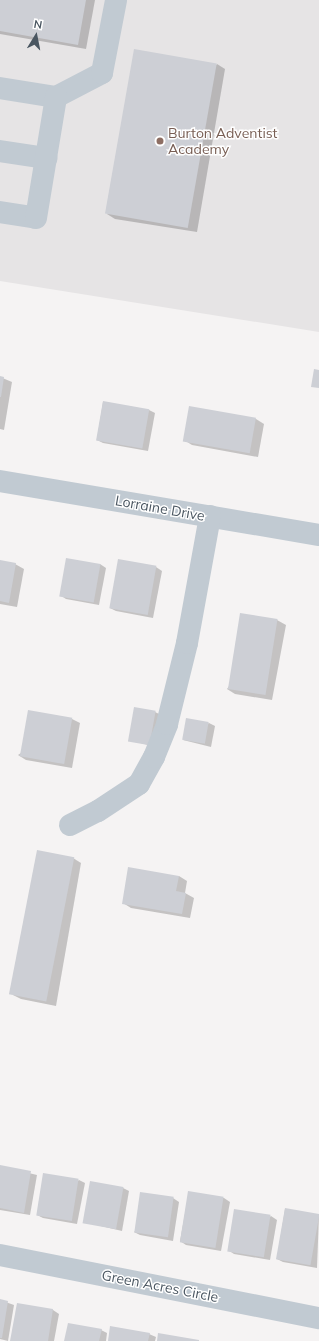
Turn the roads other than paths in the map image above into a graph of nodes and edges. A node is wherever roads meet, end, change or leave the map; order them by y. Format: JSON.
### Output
{"nodes":[{"id":1,"x":116,"y":0,"type":"edge"},
{"id":2,"x":0,"y":88,"type":"edge"},
{"id":3,"x":56,"y":97,"type":"junction"},
{"id":4,"x":0,"y":151,"type":"edge"},
{"id":5,"x":46,"y":158,"type":"junction"},
{"id":6,"x":0,"y":212,"type":"edge"},
{"id":7,"x":0,"y":481,"type":"edge"},
{"id":8,"x":210,"y":516,"type":"junction"},
{"id":9,"x":319,"y":535,"type":"edge"},
{"id":10,"x":70,"y":825,"type":"dead end"},
{"id":11,"x":0,"y":1254,"type":"edge"},
{"id":12,"x":319,"y":1318,"type":"edge"}],
"edges":[{"from":1,"to":3,"type":"street"},
{"from":2,"to":3,"type":"street"},
{"from":3,"to":5,"type":"street"},
{"from":4,"to":5,"type":"street"},
{"from":5,"to":6,"type":"street"},
{"from":7,"to":8,"type":"street","name":"Lorraine Drive"},
{"from":8,"to":9,"type":"street","name":"Lorraine Drive"},
{"from":8,"to":10,"type":"street"},
{"from":11,"to":12,"type":"street","name":"Green Acres Circle"}]}
